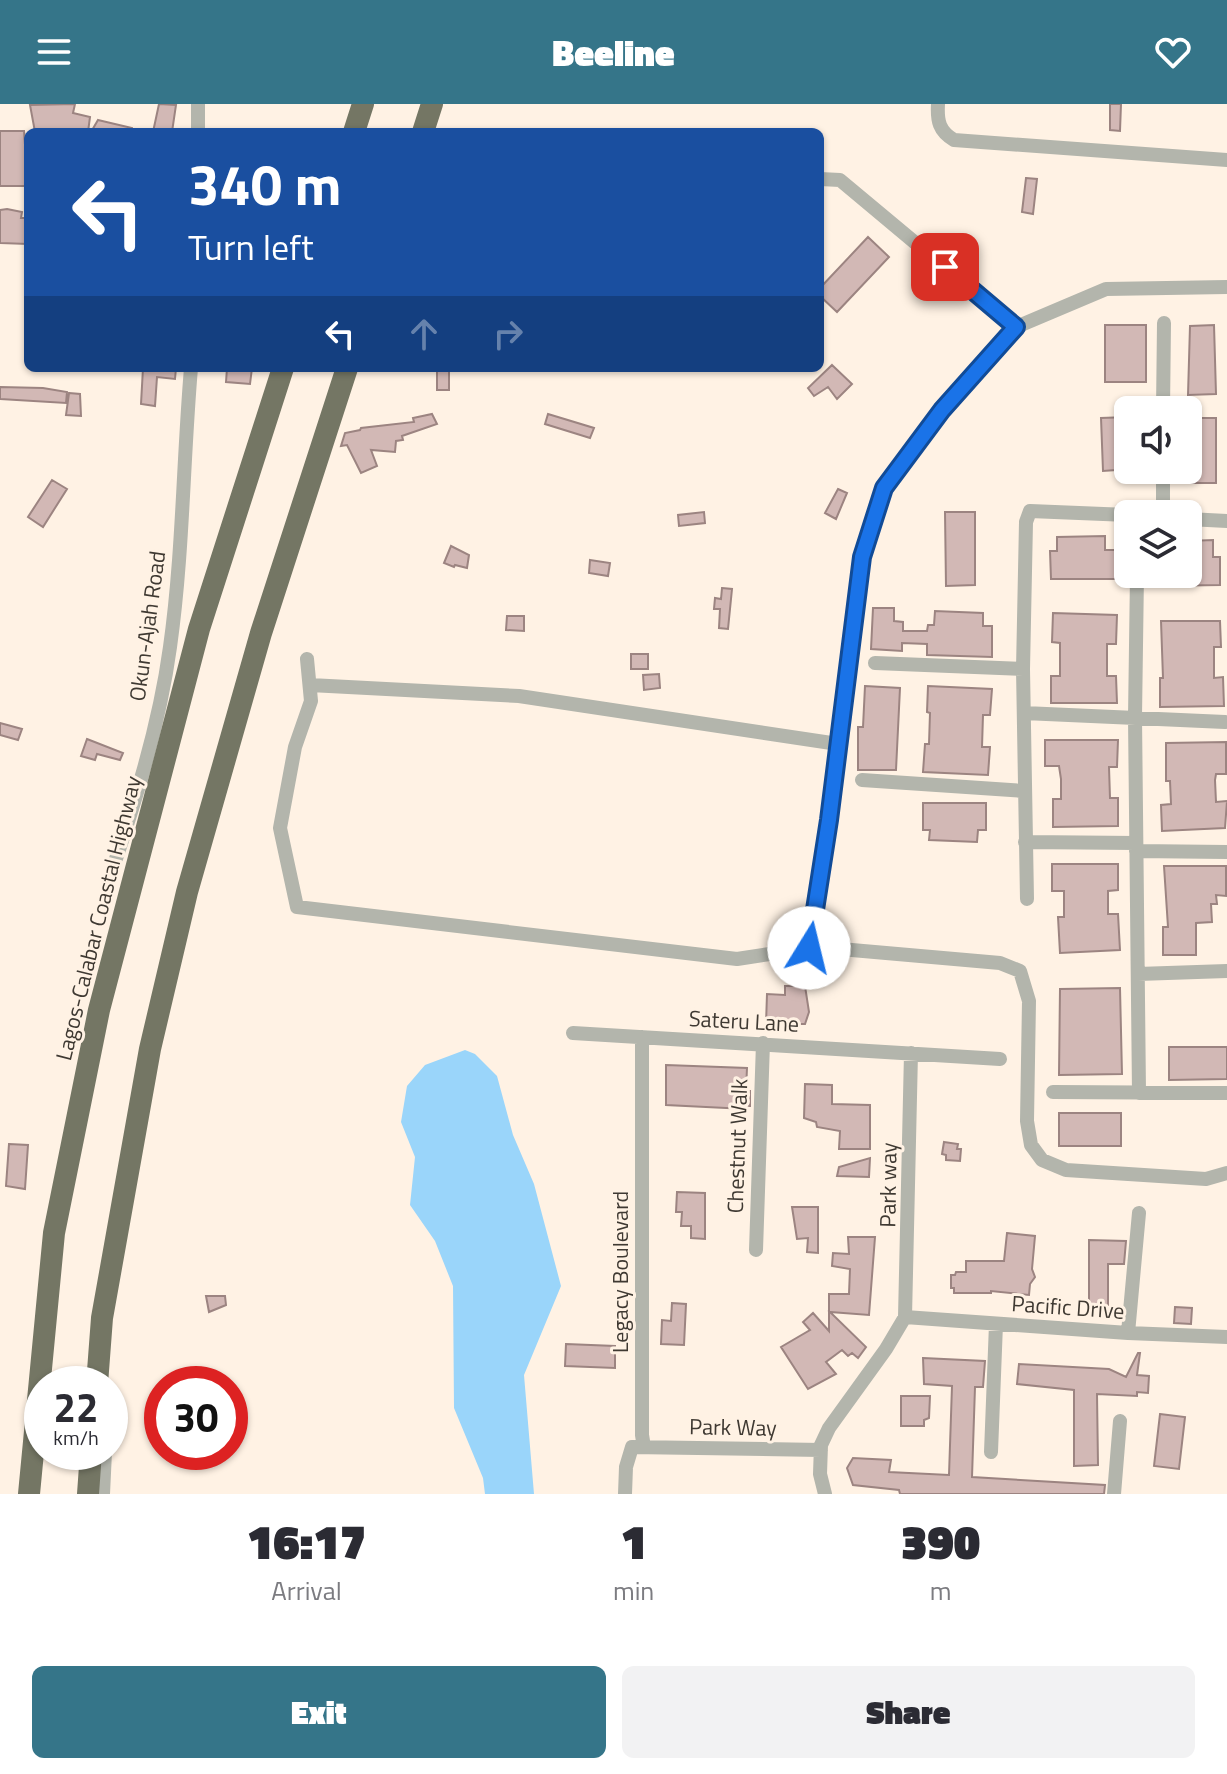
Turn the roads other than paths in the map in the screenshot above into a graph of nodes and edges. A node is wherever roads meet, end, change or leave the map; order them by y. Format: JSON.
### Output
{"nodes":[{"id":1,"x":198,"y":104,"type":"edge"},
{"id":2,"x":363,"y":104,"type":"edge"},
{"id":3,"x":432,"y":104,"type":"edge"},
{"id":4,"x":938,"y":104,"type":"edge"},
{"id":5,"x":198,"y":128,"type":"edge"},
{"id":6,"x":355,"y":128,"type":"edge"},
{"id":7,"x":424,"y":128,"type":"edge"},
{"id":8,"x":1227,"y":160,"type":"edge"},
{"id":9,"x":824,"y":179,"type":"edge"},
{"id":10,"x":1227,"y":287,"type":"edge"},
{"id":11,"x":1164,"y":323,"type":"dead end"},
{"id":12,"x":1016,"y":327,"type":"junction"},
{"id":13,"x":191,"y":372,"type":"edge"},
{"id":14,"x":282,"y":372,"type":"edge"},
{"id":15,"x":346,"y":372,"type":"edge"},
{"id":16,"x":1163,"y":396,"type":"edge"},
{"id":17,"x":1114,"y":514,"type":"edge"},
{"id":18,"x":1202,"y":520,"type":"edge"},
{"id":19,"x":1227,"y":521,"type":"edge"},
{"id":20,"x":1137,"y":588,"type":"edge"},
{"id":21,"x":307,"y":659,"type":"dead end"},
{"id":22,"x":875,"y":663,"type":"dead end"},
{"id":23,"x":1023,"y":669,"type":"junction"},
{"id":24,"x":310,"y":685,"type":"junction"},
{"id":25,"x":1024,"y":713,"type":"junction"},
{"id":26,"x":1135,"y":717,"type":"junction"},
{"id":27,"x":1225,"y":722,"type":"edge"},
{"id":28,"x":838,"y":744,"type":"junction"},
{"id":29,"x":862,"y":780,"type":"dead end"},
{"id":30,"x":1025,"y":791,"type":"junction"},
{"id":31,"x":1025,"y":842,"type":"junction"},
{"id":32,"x":1136,"y":847,"type":"junction"},
{"id":33,"x":1227,"y":852,"type":"edge"},
{"id":34,"x":108,"y":883,"type":"dead end"},
{"id":35,"x":1027,"y":899,"type":"dead end"},
{"id":36,"x":809,"y":948,"type":"junction"},
{"id":37,"x":1227,"y":971,"type":"edge"},
{"id":38,"x":1138,"y":974,"type":"junction"},
{"id":39,"x":573,"y":1033,"type":"dead end"},
{"id":40,"x":642,"y":1037,"type":"junction"},
{"id":41,"x":763,"y":1043,"type":"junction"},
{"id":42,"x":911,"y":1053,"type":"junction"},
{"id":43,"x":1000,"y":1059,"type":"dead end"},
{"id":44,"x":1053,"y":1092,"type":"dead end"},
{"id":45,"x":1139,"y":1093,"type":"junction"},
{"id":46,"x":1227,"y":1093,"type":"edge"},
{"id":47,"x":1227,"y":1173,"type":"edge"},
{"id":48,"x":1139,"y":1213,"type":"dead end"},
{"id":49,"x":756,"y":1250,"type":"dead end"},
{"id":50,"x":905,"y":1317,"type":"junction"},
{"id":51,"x":996,"y":1324,"type":"junction"},
{"id":52,"x":1128,"y":1333,"type":"junction"},
{"id":53,"x":1227,"y":1337,"type":"edge"},
{"id":54,"x":98,"y":1366,"type":"edge"},
{"id":55,"x":1120,"y":1421,"type":"dead end"},
{"id":56,"x":644,"y":1447,"type":"junction"},
{"id":57,"x":821,"y":1448,"type":"junction"},
{"id":58,"x":991,"y":1452,"type":"dead end"},
{"id":59,"x":90,"y":1470,"type":"edge"},
{"id":60,"x":104,"y":1470,"type":"edge"},
{"id":61,"x":29,"y":1494,"type":"edge"},
{"id":62,"x":88,"y":1494,"type":"edge"},
{"id":63,"x":103,"y":1494,"type":"edge"},
{"id":64,"x":625,"y":1494,"type":"edge"},
{"id":65,"x":825,"y":1494,"type":"edge"},
{"id":66,"x":1114,"y":1494,"type":"edge"}],
"edges":[{"from":1,"to":5,"type":"street"},
{"from":2,"to":6,"type":"highway"},
{"from":3,"to":7,"type":"highway"},
{"from":4,"to":8,"type":"street"},
{"from":9,"to":12,"type":"street"},
{"from":10,"to":12,"type":"street"},
{"from":11,"to":16,"type":"street"},
{"from":12,"to":28,"type":"street"},
{"from":13,"to":34,"type":"street","name":"Okun-Ajah Road"},
{"from":14,"to":61,"type":"highway","name":"Lagos-Calabar Coastal Highway"},
{"from":15,"to":54,"type":"highway"},
{"from":17,"to":23,"type":"street"},
{"from":18,"to":19,"type":"street"},
{"from":20,"to":26,"type":"street"},
{"from":21,"to":24,"type":"street"},
{"from":22,"to":23,"type":"street"},
{"from":23,"to":25,"type":"street"},
{"from":24,"to":28,"type":"street"},
{"from":24,"to":36,"type":"street"},
{"from":25,"to":26,"type":"street"},
{"from":25,"to":30,"type":"street"},
{"from":26,"to":27,"type":"street"},
{"from":26,"to":32,"type":"street"},
{"from":28,"to":36,"type":"street"},
{"from":29,"to":30,"type":"street"},
{"from":30,"to":31,"type":"street"},
{"from":31,"to":32,"type":"street"},
{"from":31,"to":35,"type":"street"},
{"from":32,"to":33,"type":"street"},
{"from":32,"to":38,"type":"street"},
{"from":36,"to":47,"type":"street"},
{"from":37,"to":38,"type":"street"},
{"from":38,"to":45,"type":"street"},
{"from":39,"to":40,"type":"street","name":"Sateru Lane"},
{"from":40,"to":41,"type":"street","name":"Sateru Lane"},
{"from":40,"to":56,"type":"street","name":"Legacy Boulevard"},
{"from":41,"to":42,"type":"street","name":"Sateru Lane"},
{"from":41,"to":49,"type":"street","name":"Chestnut Walk"},
{"from":42,"to":43,"type":"street","name":"Sateru Lane"},
{"from":42,"to":50,"type":"street","name":"Park way"},
{"from":44,"to":45,"type":"street"},
{"from":45,"to":46,"type":"street"},
{"from":48,"to":52,"type":"street"},
{"from":50,"to":51,"type":"street","name":"Pacific Drive"},
{"from":50,"to":57,"type":"street"},
{"from":51,"to":52,"type":"street","name":"Pacific Drive"},
{"from":51,"to":58,"type":"street"},
{"from":52,"to":53,"type":"street","name":"Pacific Drive"},
{"from":55,"to":66,"type":"street"},
{"from":56,"to":57,"type":"street","name":"Park Way"},
{"from":56,"to":64,"type":"street"},
{"from":57,"to":65,"type":"street"},
{"from":59,"to":62,"type":"highway"},
{"from":60,"to":63,"type":"street"}]}
